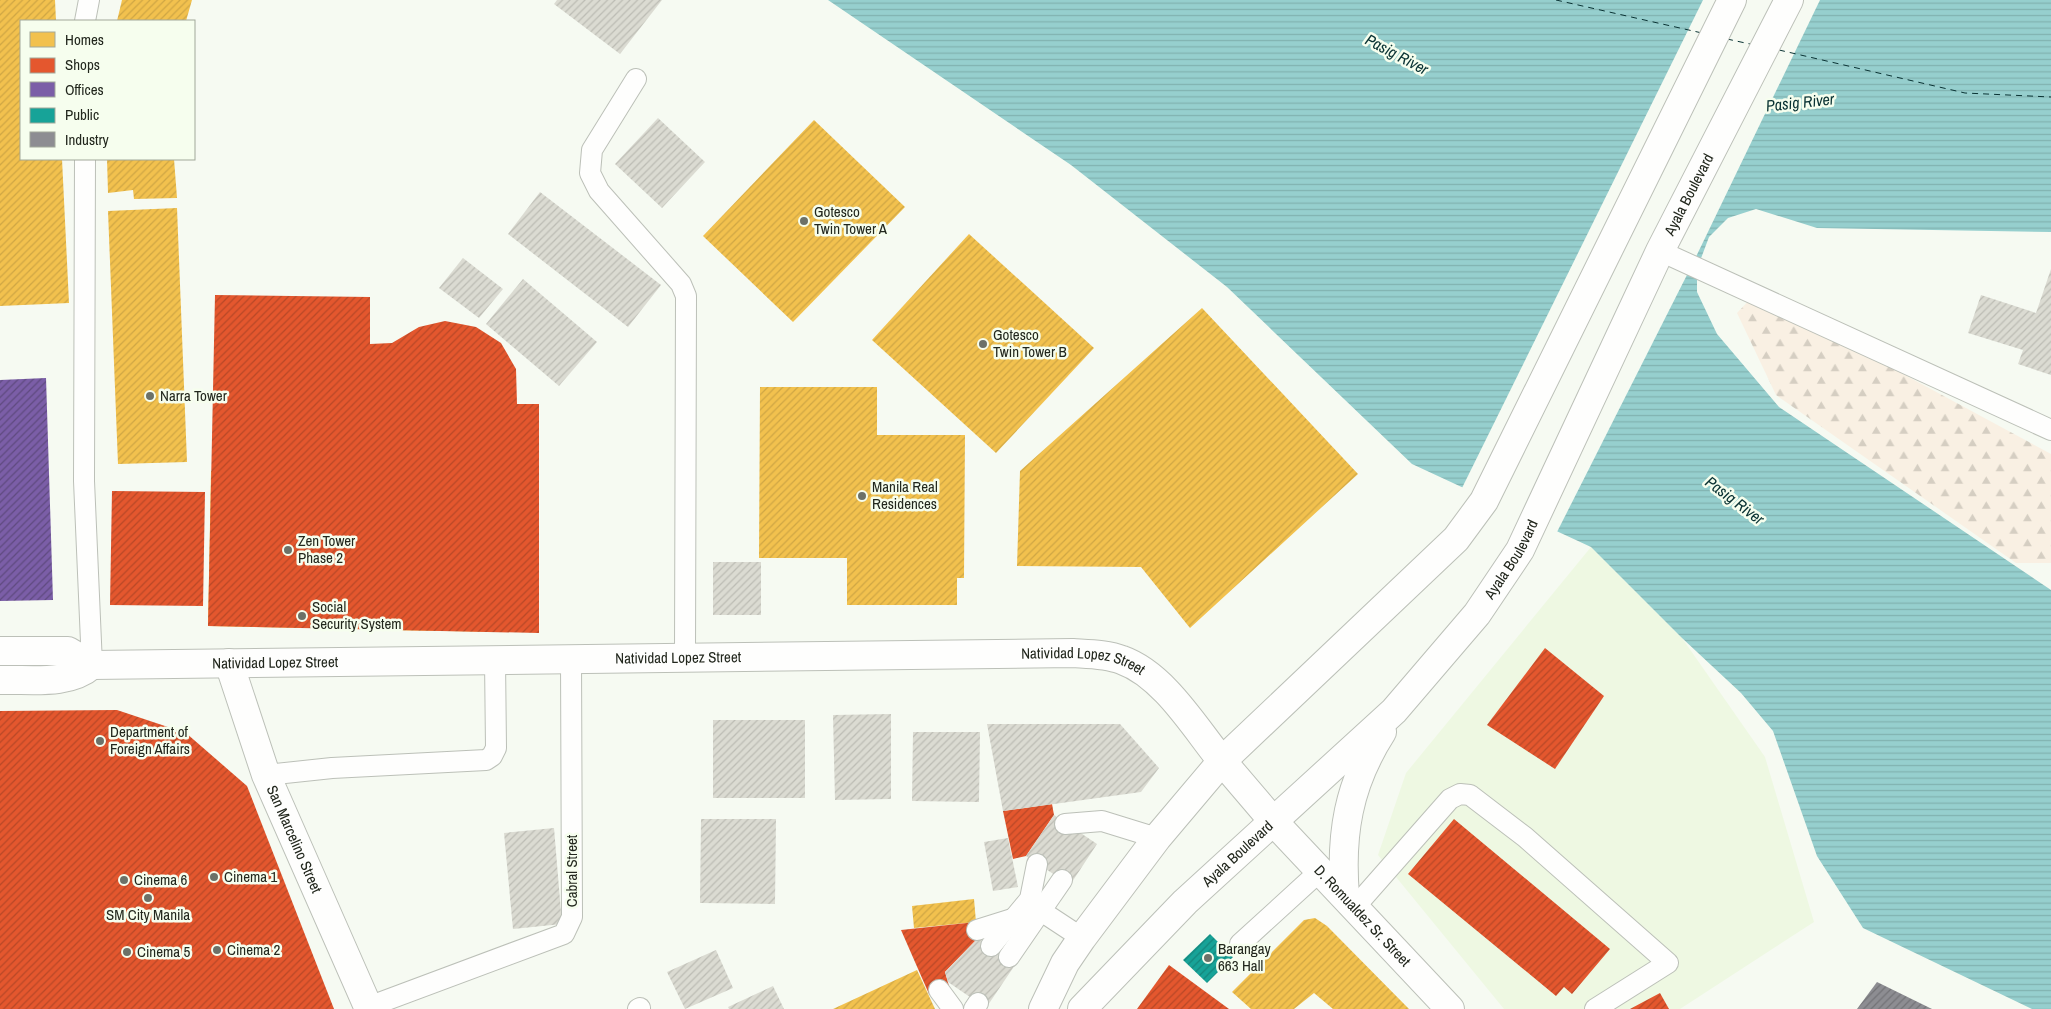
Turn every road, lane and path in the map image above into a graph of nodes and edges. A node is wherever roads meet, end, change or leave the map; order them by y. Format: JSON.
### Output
{"nodes":[{"id":1,"x":89,"y":0,"type":"edge"},
{"id":2,"x":1732,"y":0,"type":"edge"},
{"id":3,"x":1789,"y":0,"type":"edge"},
{"id":4,"x":85,"y":20,"type":"edge"},
{"id":5,"x":636,"y":78,"type":"dead end"},
{"id":6,"x":85,"y":160,"type":"edge"},
{"id":7,"x":1660,"y":251,"type":"junction"},
{"id":8,"x":2051,"y":430,"type":"edge"},
{"id":9,"x":0,"y":651,"type":"edge"},
{"id":10,"x":685,"y":656,"type":"junction"},
{"id":11,"x":571,"y":658,"type":"junction"},
{"id":12,"x":495,"y":660,"type":"junction"},
{"id":13,"x":229,"y":663,"type":"junction"},
{"id":14,"x":92,"y":665,"type":"junction"},
{"id":15,"x":0,"y":680,"type":"edge"},
{"id":16,"x":1394,"y":711,"type":"junction"},
{"id":17,"x":1222,"y":761,"type":"junction"},
{"id":18,"x":266,"y":774,"type":"junction"},
{"id":19,"x":1102,"y":821,"type":"junction"},
{"id":20,"x":1274,"y":822,"type":"junction"},
{"id":21,"x":1066,"y":824,"type":"dead end"},
{"id":22,"x":1157,"y":838,"type":"junction"},
{"id":23,"x":1090,"y":839,"type":"dead end"},
{"id":24,"x":1037,"y":864,"type":"dead end"},
{"id":25,"x":1320,"y":870,"type":"junction"},
{"id":26,"x":1062,"y":880,"type":"dead end"},
{"id":27,"x":1349,"y":902,"type":"junction"},
{"id":28,"x":1036,"y":905,"type":"junction"},
{"id":29,"x":1011,"y":919,"type":"junction"},
{"id":30,"x":977,"y":930,"type":"dead end"},
{"id":31,"x":1082,"y":938,"type":"junction"},
{"id":32,"x":1240,"y":944,"type":"dead end"},
{"id":33,"x":991,"y":946,"type":"dead end"},
{"id":34,"x":1009,"y":957,"type":"dead end"},
{"id":35,"x":939,"y":990,"type":"dead end"},
{"id":36,"x":966,"y":1004,"type":"edge"},
{"id":37,"x":369,"y":1008,"type":"edge"},
{"id":38,"x":1043,"y":1009,"type":"edge"},
{"id":39,"x":1082,"y":1009,"type":"edge"},
{"id":40,"x":1450,"y":1009,"type":"edge"},
{"id":41,"x":1595,"y":1009,"type":"edge"}],
"edges":[{"from":1,"to":4,"type":"lane"},
{"from":2,"to":17,"type":"main road"},
{"from":3,"to":7,"type":"main road","name":"Ayala Boulevard"},
{"from":5,"to":10,"type":"lane"},
{"from":6,"to":14,"type":"lane"},
{"from":7,"to":8,"type":"lane"},
{"from":7,"to":16,"type":"main road","name":"Ayala Boulevard"},
{"from":9,"to":14,"type":"main road"},
{"from":10,"to":11,"type":"main road","name":"Natividad Lopez Street"},
{"from":10,"to":17,"type":"main road","name":"Natividad Lopez Street"},
{"from":11,"to":12,"type":"main road","name":"Natividad Lopez Street"},
{"from":11,"to":37,"type":"lane","name":"Cabral Street"},
{"from":12,"to":13,"type":"main road","name":"Natividad Lopez Street"},
{"from":12,"to":18,"type":"lane"},
{"from":13,"to":14,"type":"main road","name":"Natividad Lopez Street"},
{"from":13,"to":18,"type":"main road","name":"San Marcelino Street"},
{"from":14,"to":15,"type":"main road","name":"Natividad Lopez Street"},
{"from":16,"to":20,"type":"main road","name":"Ayala Boulevard"},
{"from":16,"to":27,"type":"main road"},
{"from":17,"to":20,"type":"main road","name":"Natividad Lopez Street"},
{"from":17,"to":22,"type":"main road"},
{"from":18,"to":37,"type":"main road","name":"San Marcelino Street"},
{"from":19,"to":21,"type":"lane"},
{"from":19,"to":22,"type":"lane"},
{"from":19,"to":23,"type":"lane"},
{"from":20,"to":25,"type":"main road","name":"D. Romualdez Sr. Street"},
{"from":20,"to":39,"type":"main road","name":"Ayala Boulevard"},
{"from":22,"to":31,"type":"main road"},
{"from":24,"to":28,"type":"lane"},
{"from":25,"to":27,"type":"main road","name":"D. Romualdez Sr. Street"},
{"from":25,"to":32,"type":"lane"},
{"from":26,"to":28,"type":"lane"},
{"from":27,"to":40,"type":"main road","name":"D. Romualdez Sr. Street"},
{"from":27,"to":41,"type":"lane"},
{"from":28,"to":29,"type":"lane"},
{"from":28,"to":31,"type":"lane"},
{"from":28,"to":34,"type":"lane"},
{"from":29,"to":30,"type":"lane"},
{"from":29,"to":33,"type":"lane"},
{"from":31,"to":38,"type":"main road"},
{"from":35,"to":36,"type":"lane"}]}
